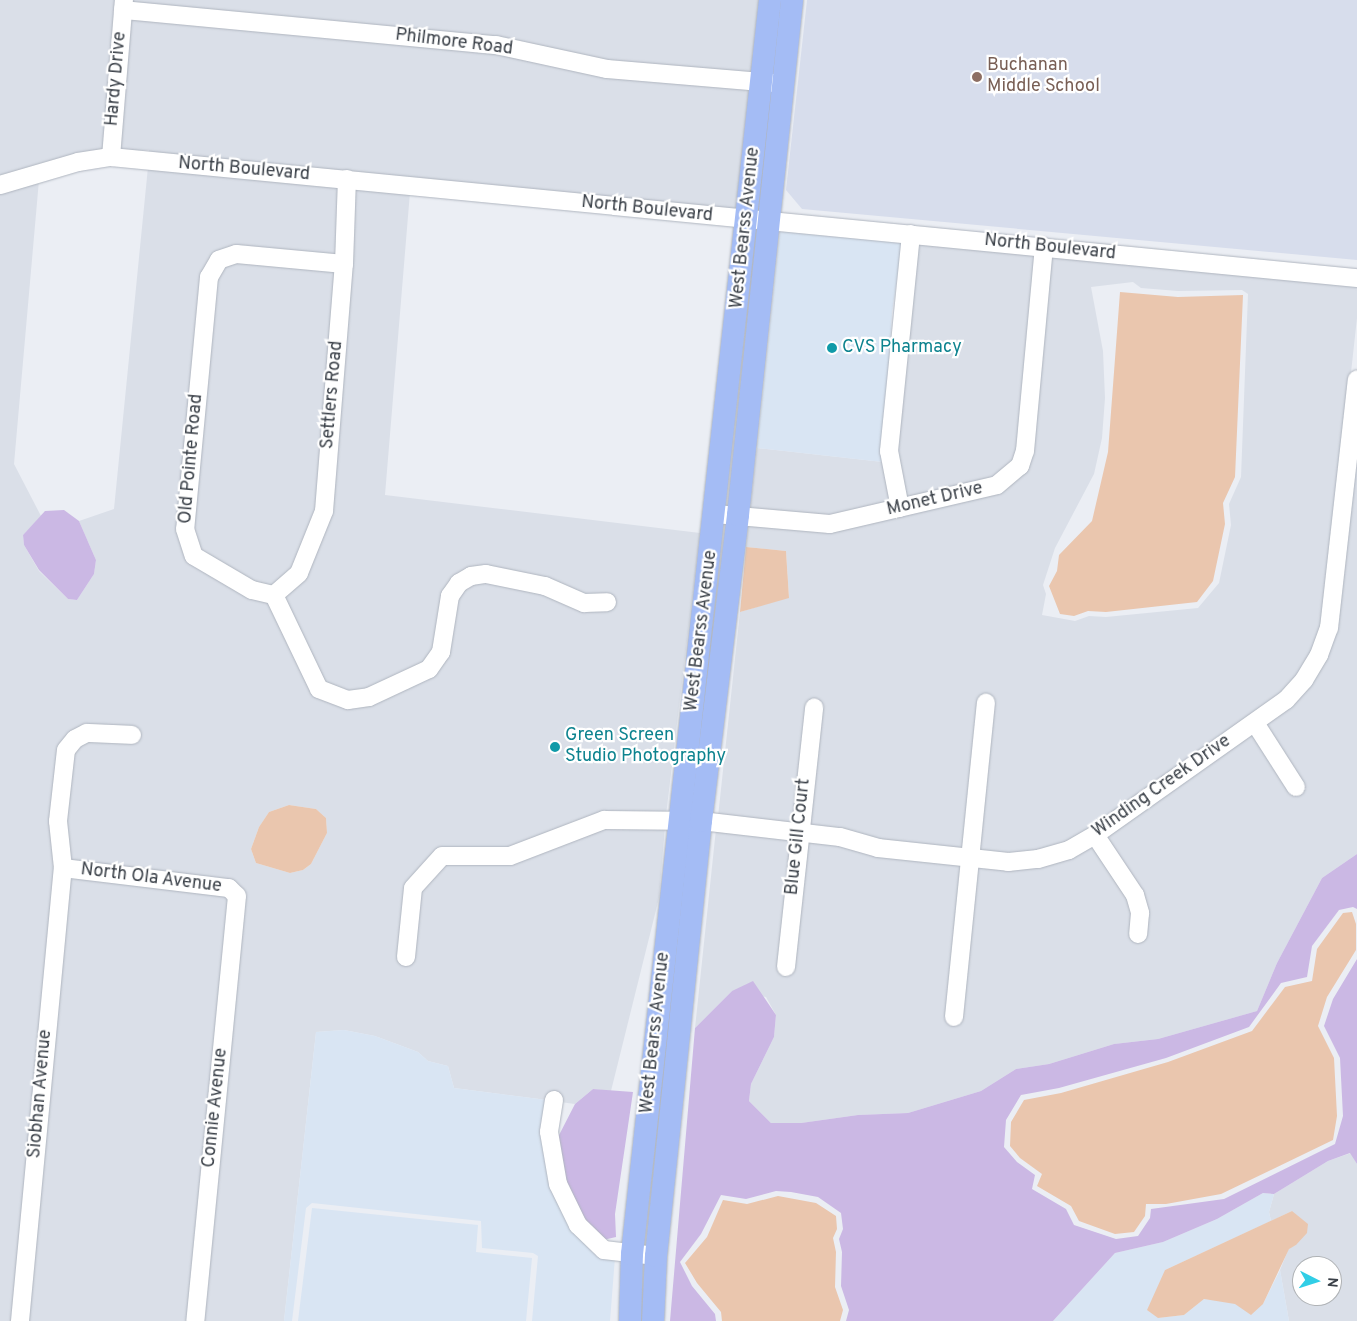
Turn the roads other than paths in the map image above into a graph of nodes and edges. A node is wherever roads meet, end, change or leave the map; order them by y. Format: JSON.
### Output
{"nodes":[{"id":1,"x":770,"y":0,"type":"edge"},
{"id":2,"x":792,"y":0,"type":"edge"},
{"id":3,"x":123,"y":5,"type":"edge"},
{"id":4,"x":773,"y":83,"type":"junction"},
{"id":5,"x":110,"y":157,"type":"junction"},
{"id":6,"x":347,"y":179,"type":"junction"},
{"id":7,"x":0,"y":185,"type":"edge"},
{"id":8,"x":747,"y":220,"type":"junction"},
{"id":9,"x":769,"y":223,"type":"junction"},
{"id":10,"x":911,"y":234,"type":"junction"},
{"id":11,"x":1044,"y":247,"type":"junction"},
{"id":12,"x":344,"y":264,"type":"junction"},
{"id":13,"x":1357,"y":278,"type":"edge"},
{"id":14,"x":1357,"y":380,"type":"edge"},
{"id":15,"x":900,"y":508,"type":"junction"},
{"id":16,"x":715,"y":514,"type":"junction"},
{"id":17,"x":738,"y":515,"type":"junction"},
{"id":18,"x":274,"y":595,"type":"junction"},
{"id":19,"x":607,"y":602,"type":"dead end"},
{"id":20,"x":986,"y":703,"type":"dead end"},
{"id":21,"x":814,"y":708,"type":"dead end"},
{"id":22,"x":1254,"y":723,"type":"junction"},
{"id":23,"x":132,"y":735,"type":"dead end"},
{"id":24,"x":1296,"y":787,"type":"dead end"},
{"id":25,"x":679,"y":821,"type":"junction"},
{"id":26,"x":701,"y":821,"type":"junction"},
{"id":27,"x":799,"y":832,"type":"junction"},
{"id":28,"x":1095,"y":835,"type":"junction"},
{"id":29,"x":969,"y":857,"type":"junction"},
{"id":30,"x":63,"y":868,"type":"junction"},
{"id":31,"x":236,"y":896,"type":"joint"},
{"id":32,"x":1138,"y":934,"type":"dead end"},
{"id":33,"x":406,"y":957,"type":"dead end"},
{"id":34,"x":786,"y":967,"type":"dead end"},
{"id":35,"x":954,"y":1017,"type":"dead end"},
{"id":36,"x":554,"y":1100,"type":"dead end"},
{"id":37,"x":632,"y":1254,"type":"junction"},
{"id":38,"x":656,"y":1256,"type":"junction"},
{"id":39,"x":20,"y":1321,"type":"edge"},
{"id":40,"x":195,"y":1321,"type":"edge"},
{"id":41,"x":630,"y":1321,"type":"edge"},
{"id":42,"x":653,"y":1321,"type":"edge"}],
"edges":[{"from":1,"to":4,"type":"main road","name":"West Bearss Avenue"},
{"from":2,"to":4,"type":"main road","name":"West Bearss Avenue"},
{"from":3,"to":4,"type":"street","name":"Philmore Road"},
{"from":3,"to":5,"type":"street","name":"Hardy Drive"},
{"from":4,"to":8,"type":"main road","name":"West Bearss Avenue"},
{"from":4,"to":9,"type":"main road","name":"West Bearss Avenue"},
{"from":5,"to":6,"type":"street","name":"North Boulevard"},
{"from":5,"to":7,"type":"street","name":"North Boulevard"},
{"from":6,"to":8,"type":"street","name":"North Boulevard"},
{"from":6,"to":12,"type":"street","name":"Settlers Road"},
{"from":8,"to":9,"type":"street","name":"North Boulevard"},
{"from":8,"to":16,"type":"main road","name":"West Bearss Avenue"},
{"from":9,"to":10,"type":"street","name":"North Boulevard"},
{"from":9,"to":17,"type":"main road","name":"West Bearss Avenue"},
{"from":10,"to":11,"type":"street","name":"North Boulevard"},
{"from":10,"to":15,"type":"street"},
{"from":11,"to":13,"type":"street","name":"North Boulevard"},
{"from":11,"to":15,"type":"street","name":"Monet Drive"},
{"from":12,"to":18,"type":"street","name":"Settlers Road"},
{"from":12,"to":18,"type":"street","name":"Old Pointe Road"},
{"from":14,"to":22,"type":"street","name":"Winding Creek Drive"},
{"from":15,"to":17,"type":"street","name":"Monet Drive"},
{"from":16,"to":17,"type":"street","name":"Monet Drive"},
{"from":16,"to":25,"type":"main road","name":"West Bearss Avenue"},
{"from":17,"to":26,"type":"main road","name":"West Bearss Avenue"},
{"from":18,"to":19,"type":"street"},
{"from":20,"to":29,"type":"street"},
{"from":21,"to":27,"type":"street","name":"Blue Gill Court"},
{"from":22,"to":24,"type":"street"},
{"from":22,"to":28,"type":"street","name":"Winding Creek Drive"},
{"from":23,"to":30,"type":"street","name":"Siobhan Avenue"},
{"from":25,"to":26,"type":"street","name":"Winding Creek Drive"},
{"from":25,"to":33,"type":"street","name":"Winding Creek Drive"},
{"from":25,"to":37,"type":"main road","name":"West Bearss Avenue"},
{"from":26,"to":27,"type":"street","name":"Winding Creek Drive"},
{"from":26,"to":38,"type":"main road","name":"West Bearss Avenue"},
{"from":27,"to":29,"type":"street","name":"Winding Creek Drive"},
{"from":27,"to":34,"type":"street","name":"Blue Gill Court"},
{"from":28,"to":29,"type":"street","name":"Winding Creek Drive"},
{"from":28,"to":32,"type":"street"},
{"from":29,"to":35,"type":"street"},
{"from":30,"to":31,"type":"street","name":"North Ola Avenue"},
{"from":30,"to":39,"type":"street","name":"Siobhan Avenue"},
{"from":31,"to":40,"type":"street","name":"Connie Avenue"},
{"from":36,"to":37,"type":"street"},
{"from":37,"to":38,"type":"street"},
{"from":37,"to":41,"type":"main road","name":"West Bearss Avenue"},
{"from":38,"to":42,"type":"main road","name":"West Bearss Avenue"}]}
